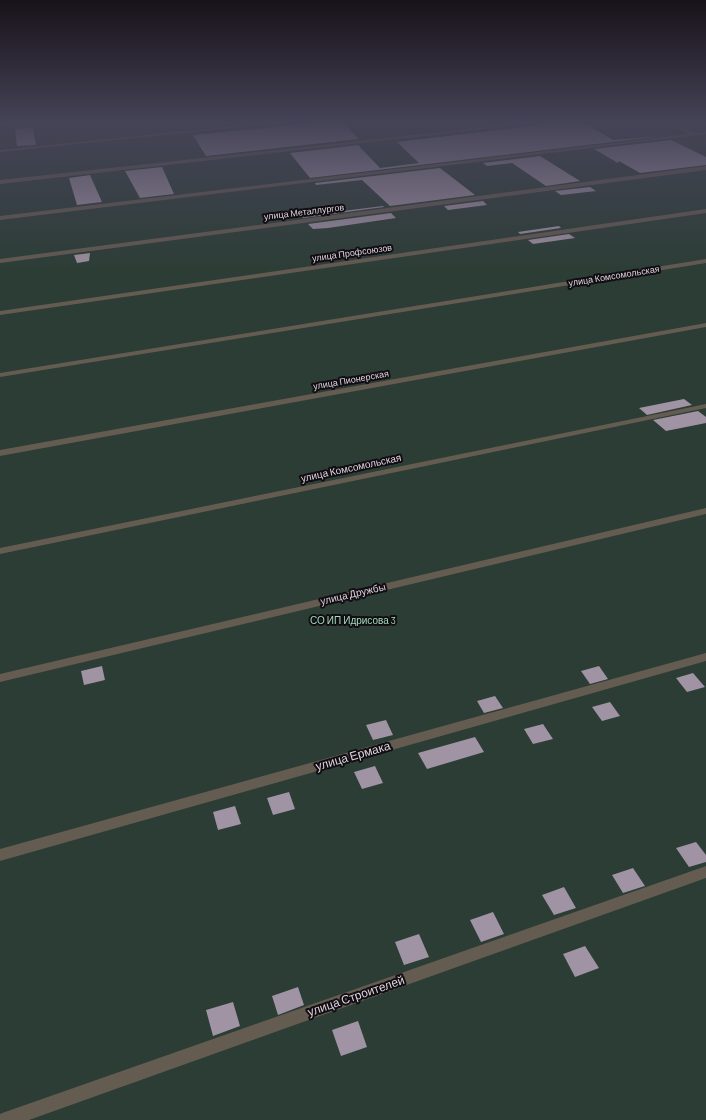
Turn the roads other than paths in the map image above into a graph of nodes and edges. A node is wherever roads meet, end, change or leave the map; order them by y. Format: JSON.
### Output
{"nodes":[{"id":1,"x":70,"y":174,"type":"edge"},
{"id":2,"x":366,"y":174,"type":"edge"},
{"id":3,"x":658,"y":174,"type":"edge"},
{"id":4,"x":0,"y":182,"type":"edge"},
{"id":5,"x":706,"y":211,"type":"edge"},
{"id":6,"x":0,"y":218,"type":"edge"},
{"id":7,"x":0,"y":261,"type":"edge"},
{"id":8,"x":706,"y":261,"type":"edge"},
{"id":9,"x":0,"y":313,"type":"edge"},
{"id":10,"x":706,"y":325,"type":"edge"},
{"id":11,"x":0,"y":375,"type":"edge"},
{"id":12,"x":706,"y":406,"type":"edge"},
{"id":13,"x":0,"y":453,"type":"edge"},
{"id":14,"x":706,"y":511,"type":"edge"},
{"id":15,"x":0,"y":551,"type":"edge"},
{"id":16,"x":706,"y":657,"type":"edge"},
{"id":17,"x":0,"y":678,"type":"edge"},
{"id":18,"x":0,"y":855,"type":"edge"},
{"id":19,"x":706,"y":872,"type":"edge"},
{"id":20,"x":5,"y":1120,"type":"edge"}],
"edges":[{"from":1,"to":4,"type":"street"},
{"from":2,"to":6,"type":"street"},
{"from":3,"to":7,"type":"street","name":"улица Металлургов"},
{"from":5,"to":9,"type":"street","name":"улица Профсоюзов"},
{"from":8,"to":11,"type":"street","name":"улица Комсомольская"},
{"from":10,"to":13,"type":"street","name":"улица Пионерская"},
{"from":12,"to":15,"type":"street","name":"улица Комсомольская"},
{"from":14,"to":17,"type":"street","name":"улица Дружбы"},
{"from":16,"to":18,"type":"street","name":"улица Ермака"},
{"from":19,"to":20,"type":"street","name":"улица Строителей"}]}
